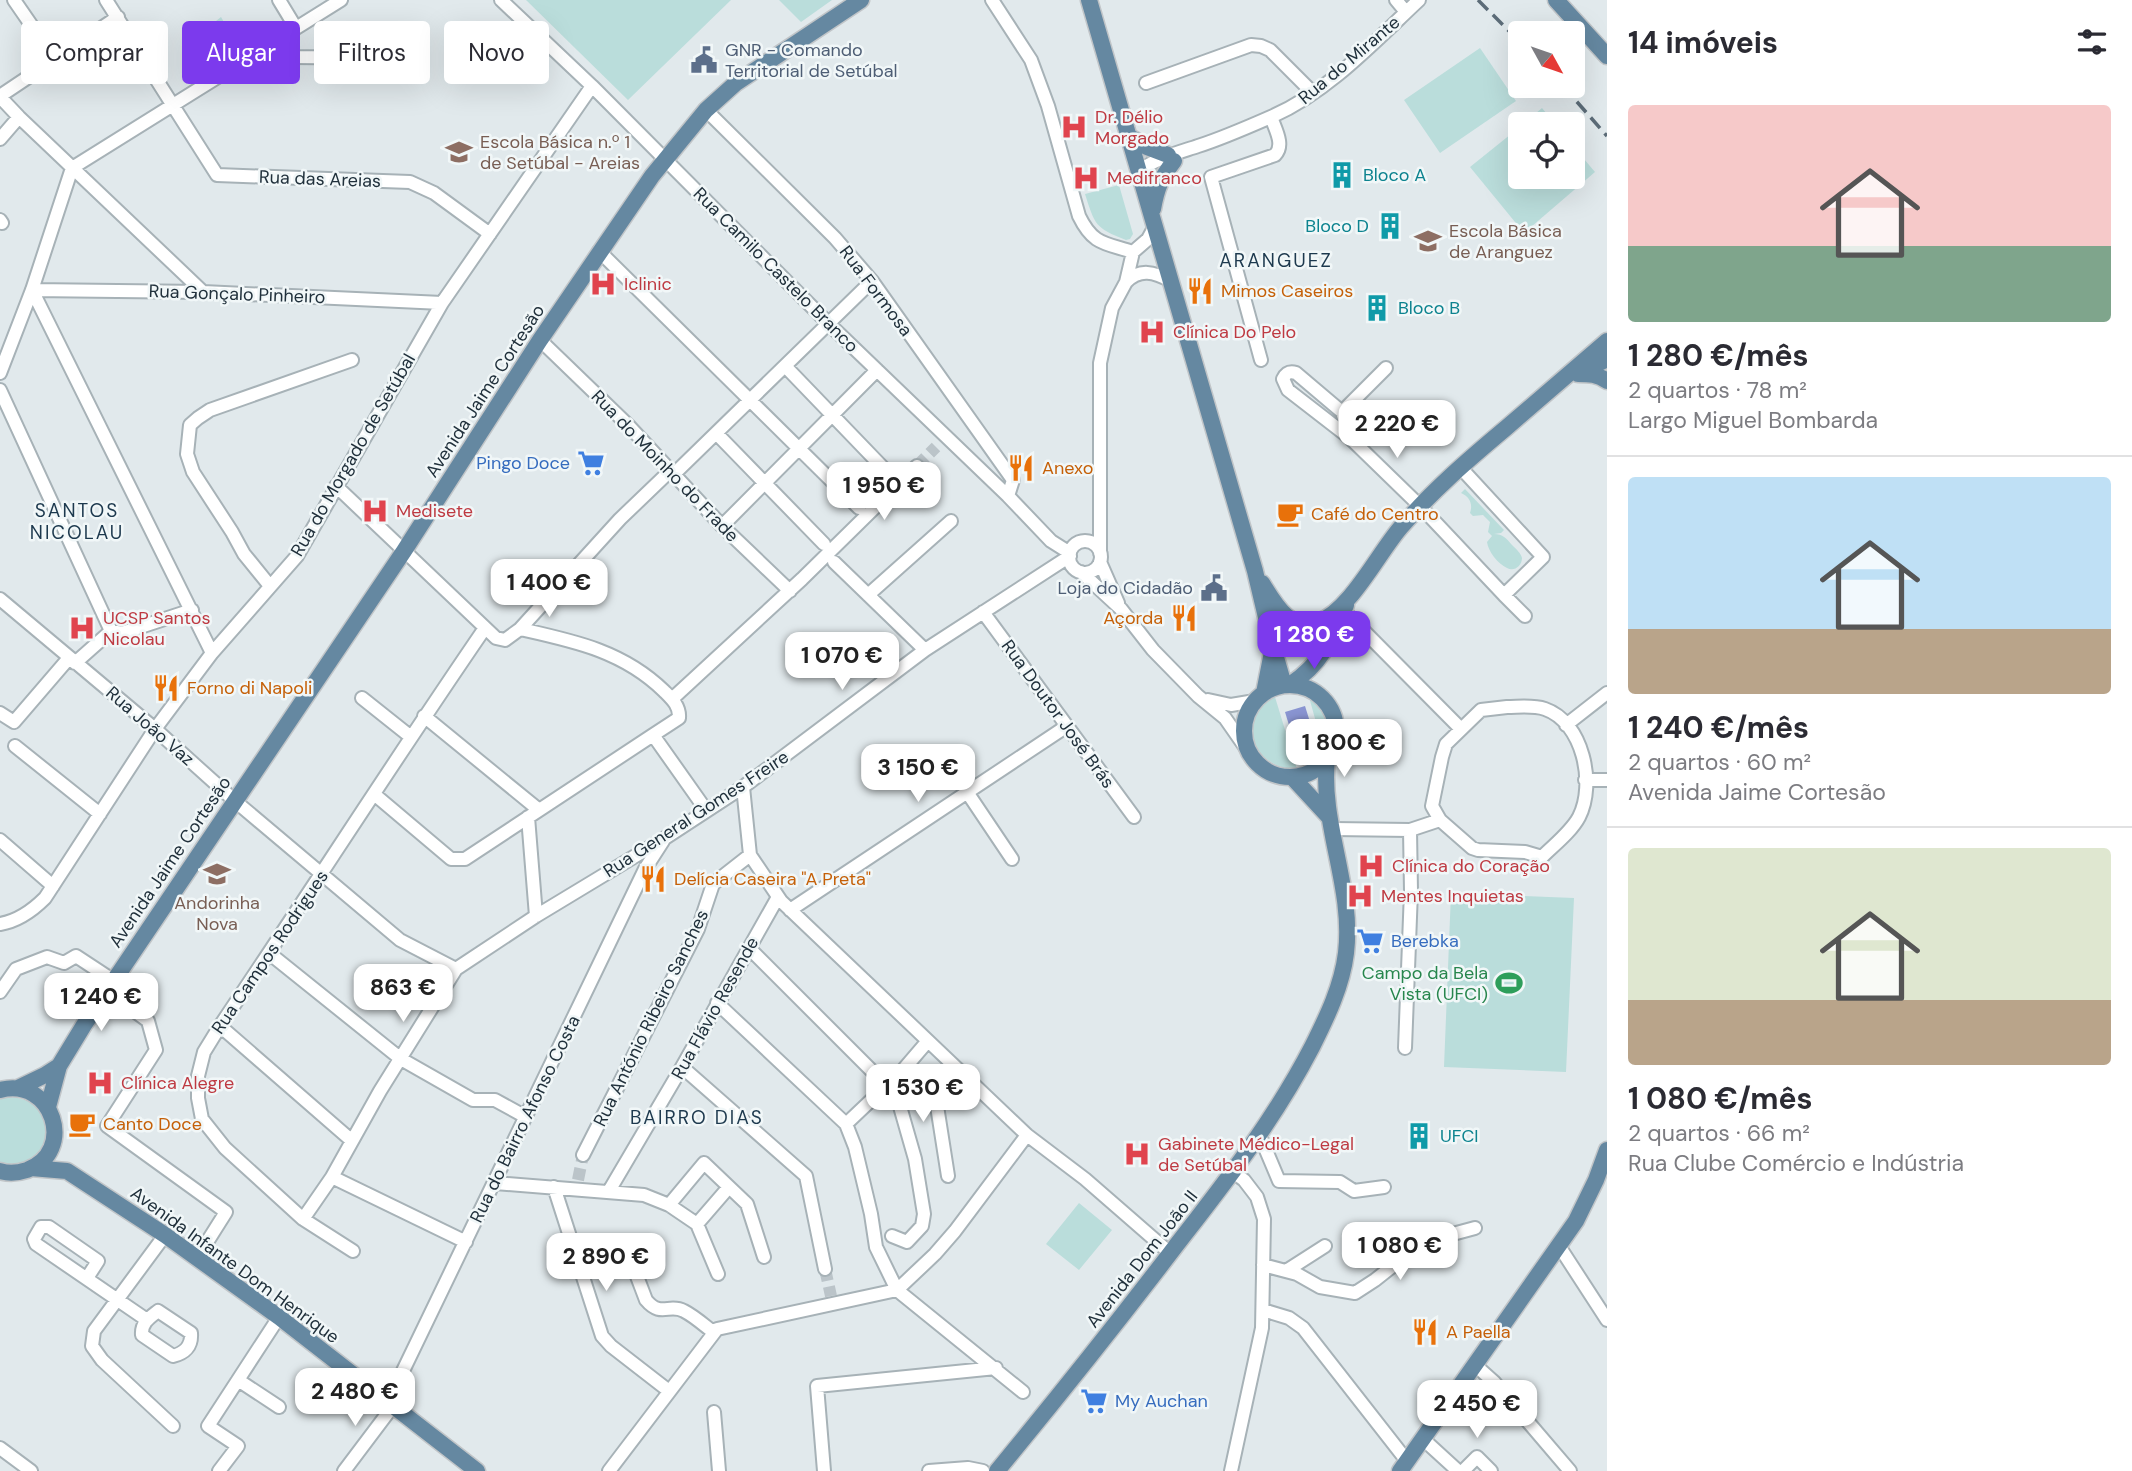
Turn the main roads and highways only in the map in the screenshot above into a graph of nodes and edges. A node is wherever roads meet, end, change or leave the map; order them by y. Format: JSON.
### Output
{"nodes":[{"id":1,"x":861,"y":0,"type":"edge"},
{"id":2,"x":1089,"y":0,"type":"edge"},
{"id":3,"x":1562,"y":2,"type":"edge"},
{"id":4,"x":1607,"y":57,"type":"edge"},
{"id":5,"x":1128,"y":136,"type":"junction"},
{"id":6,"x":1153,"y":220,"type":"junction"},
{"id":7,"x":1607,"y":341,"type":"edge"},
{"id":8,"x":1607,"y":359,"type":"edge"},
{"id":9,"x":1568,"y":378,"type":"junction"},
{"id":10,"x":1607,"y":381,"type":"edge"},
{"id":11,"x":1255,"y":571,"type":"junction"},
{"id":12,"x":1347,"y":603,"type":"junction"},
{"id":13,"x":1273,"y":647,"type":"junction"},
{"id":14,"x":1320,"y":659,"type":"junction"},
{"id":15,"x":1288,"y":685,"type":"junction"},
{"id":16,"x":1322,"y":696,"type":"junction"},
{"id":17,"x":1260,"y":697,"type":"junction"},
{"id":18,"x":1328,"y":759,"type":"junction"},
{"id":19,"x":1293,"y":778,"type":"junction"},
{"id":20,"x":1332,"y":824,"type":"junction"},
{"id":21,"x":59,"y":1066,"type":"junction"},
{"id":22,"x":5,"y":1089,"type":"edge"},
{"id":23,"x":48,"y":1107,"type":"junction"},
{"id":24,"x":53,"y":1141,"type":"junction"},
{"id":25,"x":1607,"y":1150,"type":"edge"},
{"id":26,"x":31,"y":1168,"type":"junction"},
{"id":27,"x":67,"y":1171,"type":"junction"},
{"id":28,"x":2,"y":1174,"type":"edge"},
{"id":29,"x":1404,"y":1466,"type":"edge"},
{"id":30,"x":477,"y":1471,"type":"edge"},
{"id":31,"x":998,"y":1471,"type":"edge"}],
"edges":[{"from":1,"to":21,"type":"main road","name":"Avenida Jaime Cortesão"},
{"from":2,"to":5,"type":"main road"},
{"from":3,"to":4,"type":"main road"},
{"from":5,"to":6,"type":"main road"},
{"from":5,"to":6,"type":"main road"},
{"from":6,"to":11,"type":"main road"},
{"from":7,"to":9,"type":"main road"},
{"from":8,"to":9,"type":"main road"},
{"from":9,"to":10,"type":"main road"},
{"from":9,"to":12,"type":"main road"},
{"from":11,"to":12,"type":"main road"},
{"from":11,"to":13,"type":"main road"},
{"from":12,"to":14,"type":"main road"},
{"from":13,"to":15,"type":"main road"},
{"from":13,"to":17,"type":"main road"},
{"from":14,"to":15,"type":"main road"},
{"from":14,"to":16,"type":"main road"},
{"from":15,"to":16,"type":"main road"},
{"from":15,"to":17,"type":"main road"},
{"from":16,"to":18,"type":"main road"},
{"from":17,"to":19,"type":"main road"},
{"from":18,"to":19,"type":"main road"},
{"from":18,"to":20,"type":"main road","name":"Avenida Dom João II"},
{"from":19,"to":20,"type":"main road"},
{"from":20,"to":31,"type":"main road","name":"Avenida Dom João II"},
{"from":21,"to":22,"type":"main road","name":"Avenida Jaime Cortesão"},
{"from":21,"to":23,"type":"main road","name":"Avenida Jaime Cortesão"},
{"from":22,"to":23,"type":"main road"},
{"from":23,"to":24,"type":"main road"},
{"from":24,"to":26,"type":"main road"},
{"from":24,"to":27,"type":"main road"},
{"from":25,"to":29,"type":"main road"},
{"from":26,"to":27,"type":"main road","name":"Avenida Infante Dom Henrique"},
{"from":26,"to":28,"type":"main road","name":"Avenida Infante Dom Henrique"},
{"from":27,"to":30,"type":"main road","name":"Avenida Infante Dom Henrique"}]}
